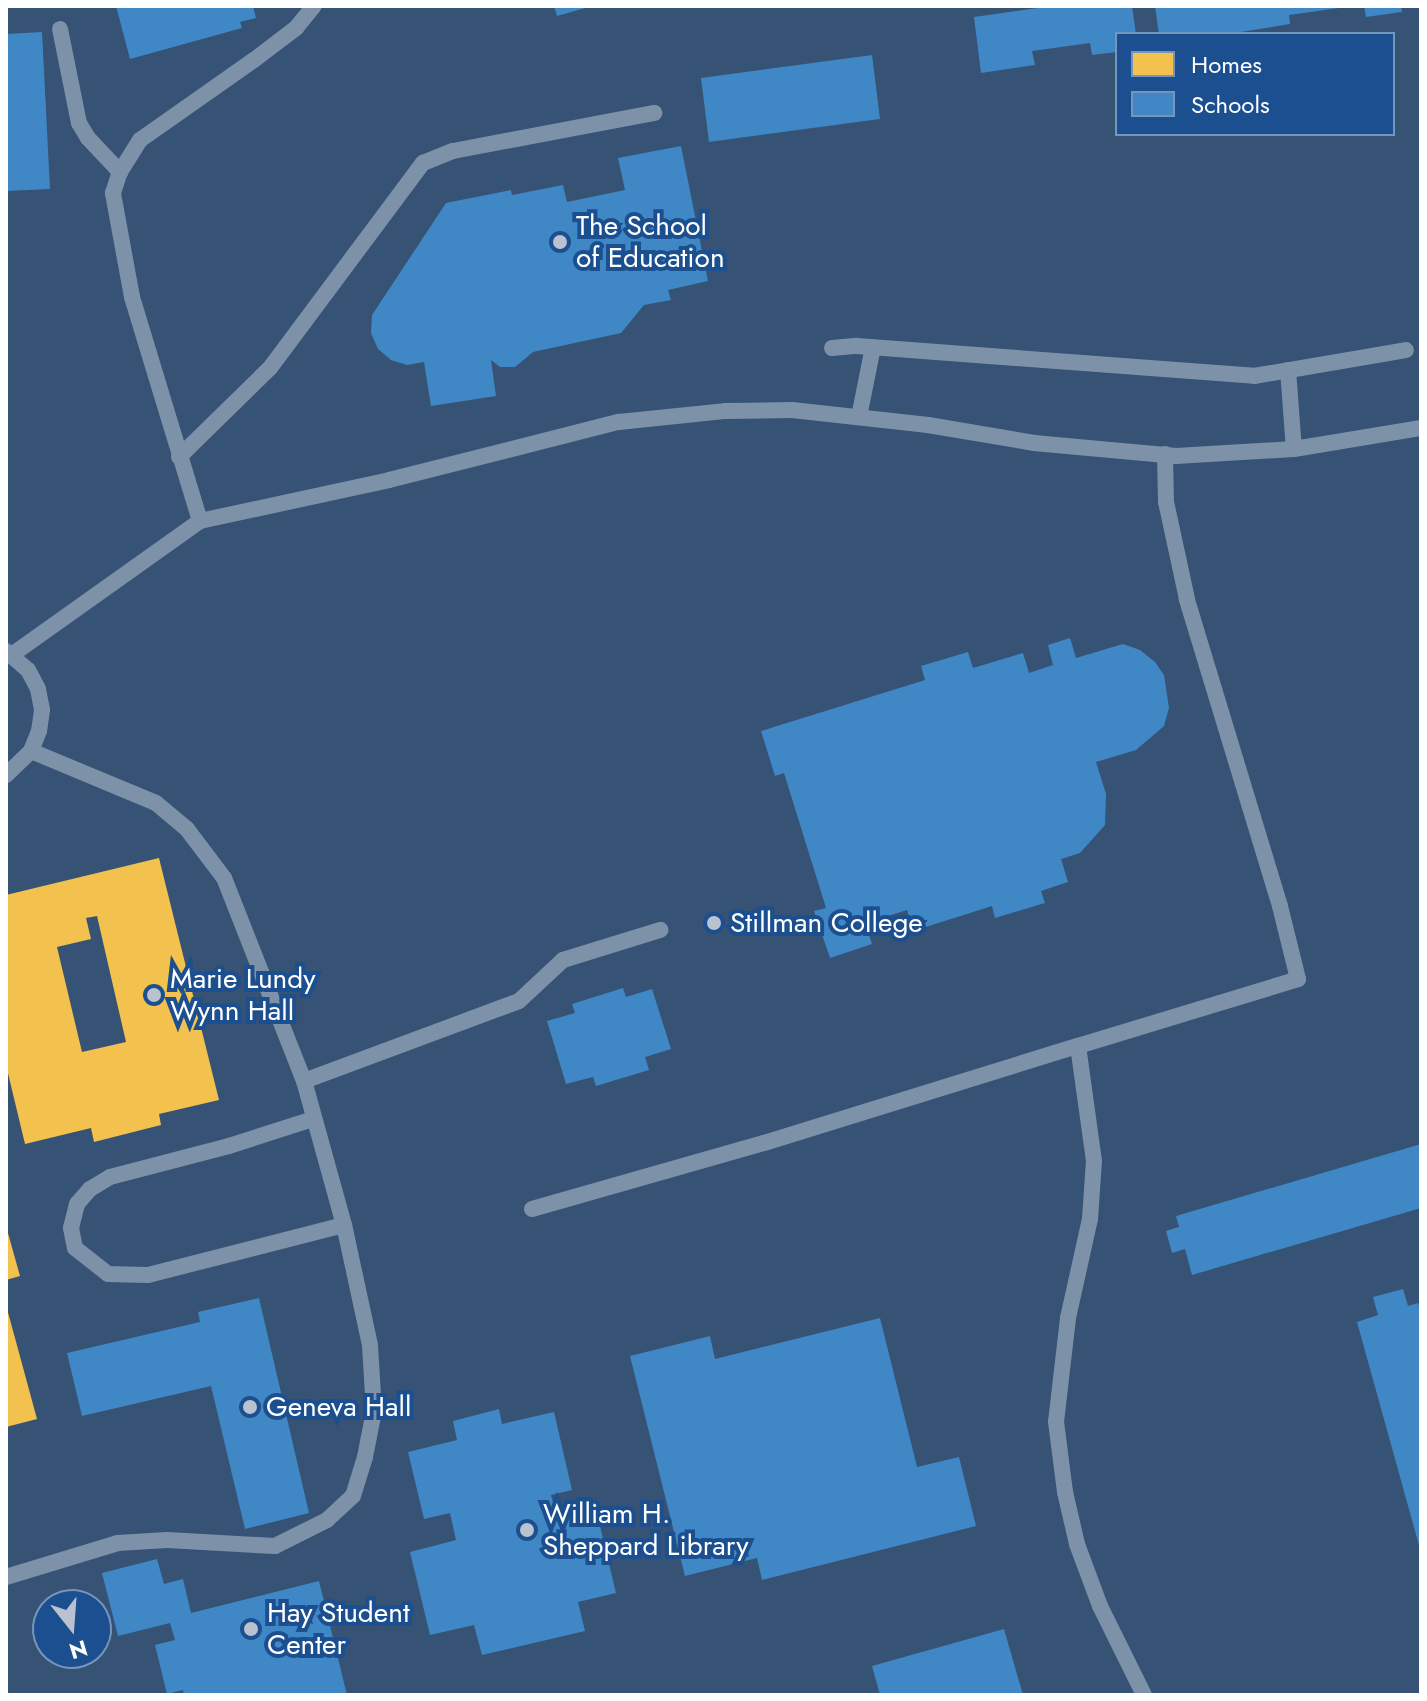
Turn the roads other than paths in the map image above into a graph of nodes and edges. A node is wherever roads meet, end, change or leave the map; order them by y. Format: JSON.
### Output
{"nodes":[{"id":1,"x":314,"y":6,"type":"edge"},
{"id":2,"x":60,"y":29,"type":"dead end"},
{"id":3,"x":654,"y":113,"type":"dead end"},
{"id":4,"x":120,"y":172,"type":"junction"},
{"id":5,"x":873,"y":347,"type":"junction"},
{"id":6,"x":832,"y":348,"type":"dead end"},
{"id":7,"x":1406,"y":350,"type":"dead end"},
{"id":8,"x":1288,"y":370,"type":"junction"},
{"id":9,"x":859,"y":417,"type":"junction"},
{"id":10,"x":1421,"y":428,"type":"edge"},
{"id":11,"x":1294,"y":449,"type":"junction"},
{"id":12,"x":1165,"y":454,"type":"junction"},
{"id":13,"x":179,"y":457,"type":"junction"},
{"id":14,"x":200,"y":521,"type":"junction"},
{"id":15,"x":9,"y":653,"type":"edge"},
{"id":16,"x":31,"y":751,"type":"junction"},
{"id":17,"x":6,"y":775,"type":"edge"},
{"id":18,"x":660,"y":930,"type":"dead end"},
{"id":19,"x":1078,"y":1046,"type":"junction"},
{"id":20,"x":304,"y":1081,"type":"junction"},
{"id":21,"x":313,"y":1119,"type":"junction"},
{"id":22,"x":532,"y":1209,"type":"dead end"},
{"id":23,"x":344,"y":1225,"type":"junction"},
{"id":24,"x":6,"y":1577,"type":"edge"},
{"id":25,"x":1144,"y":1695,"type":"edge"}],
"edges":[{"from":1,"to":4,"type":"lane"},
{"from":2,"to":4,"type":"lane"},
{"from":3,"to":13,"type":"lane"},
{"from":4,"to":13,"type":"lane"},
{"from":5,"to":6,"type":"lane"},
{"from":5,"to":8,"type":"lane"},
{"from":5,"to":9,"type":"lane"},
{"from":7,"to":8,"type":"lane"},
{"from":8,"to":11,"type":"lane"},
{"from":9,"to":12,"type":"lane"},
{"from":9,"to":14,"type":"lane"},
{"from":10,"to":11,"type":"lane"},
{"from":11,"to":12,"type":"lane"},
{"from":12,"to":19,"type":"lane"},
{"from":13,"to":14,"type":"lane"},
{"from":14,"to":15,"type":"lane"},
{"from":15,"to":16,"type":"lane"},
{"from":16,"to":17,"type":"lane"},
{"from":16,"to":20,"type":"lane"},
{"from":18,"to":20,"type":"lane"},
{"from":19,"to":22,"type":"lane"},
{"from":19,"to":25,"type":"lane"},
{"from":20,"to":21,"type":"lane"},
{"from":21,"to":23,"type":"lane"},
{"from":21,"to":23,"type":"lane"},
{"from":23,"to":24,"type":"lane"}]}
